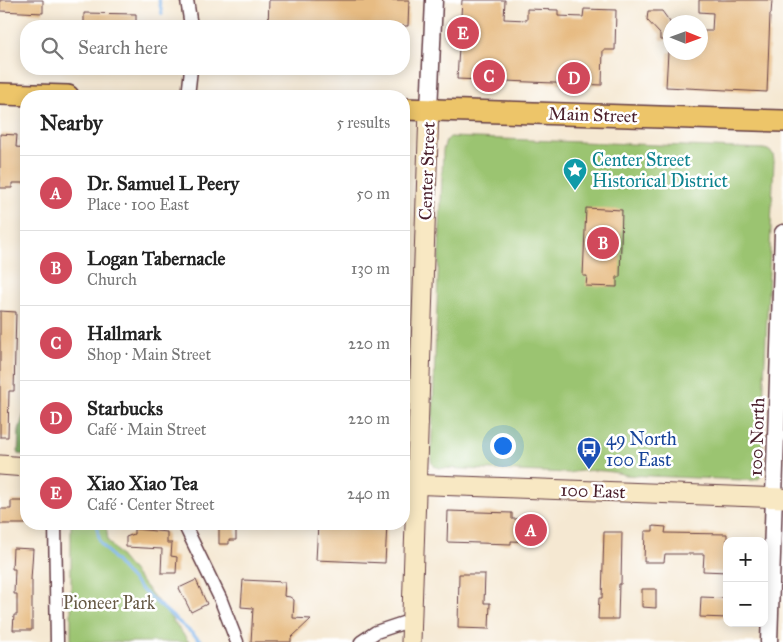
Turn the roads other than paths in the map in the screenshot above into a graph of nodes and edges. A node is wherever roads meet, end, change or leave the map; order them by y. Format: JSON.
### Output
{"nodes":[{"id":1,"x":187,"y":0,"type":"edge"},
{"id":2,"x":434,"y":0,"type":"edge"},
{"id":3,"x":190,"y":20,"type":"edge"},
{"id":4,"x":190,"y":75,"type":"edge"},
{"id":5,"x":189,"y":90,"type":"edge"},
{"id":6,"x":0,"y":94,"type":"edge"},
{"id":7,"x":20,"y":95,"type":"edge"},
{"id":8,"x":410,"y":109,"type":"edge"},
{"id":9,"x":430,"y":110,"type":"junction"},
{"id":10,"x":783,"y":122,"type":"edge"},
{"id":11,"x":783,"y":233,"type":"edge"},
{"id":12,"x":782,"y":300,"type":"edge"},
{"id":13,"x":0,"y":465,"type":"edge"},
{"id":14,"x":20,"y":467,"type":"edge"},
{"id":15,"x":410,"y":484,"type":"edge"},
{"id":16,"x":779,"y":498,"type":"edge"},
{"id":17,"x":55,"y":530,"type":"edge"},
{"id":18,"x":187,"y":530,"type":"edge"},
{"id":19,"x":412,"y":620,"type":"junction"},
{"id":20,"x":57,"y":642,"type":"edge"},
{"id":21,"x":237,"y":642,"type":"edge"},
{"id":22,"x":361,"y":642,"type":"edge"},
{"id":23,"x":411,"y":642,"type":"edge"},
{"id":24,"x":769,"y":642,"type":"edge"}],
"edges":[{"from":1,"to":3,"type":"street"},
{"from":2,"to":9,"type":"street","name":"Center Street"},
{"from":4,"to":5,"type":"street"},
{"from":6,"to":7,"type":"highway"},
{"from":8,"to":9,"type":"highway","name":"Main Street"},
{"from":9,"to":10,"type":"highway","name":"Main Street"},
{"from":9,"to":15,"type":"main road","name":"Center Street"},
{"from":11,"to":12,"type":"street","name":"100 North"},
{"from":12,"to":16,"type":"street","name":"100 North"},
{"from":13,"to":14,"type":"main road"},
{"from":15,"to":16,"type":"main road","name":"100 East"},
{"from":15,"to":19,"type":"main road","name":"Center Street"},
{"from":16,"to":24,"type":"street","name":"100 North"},
{"from":17,"to":20,"type":"street"},
{"from":18,"to":21,"type":"street"},
{"from":19,"to":22,"type":"street"},
{"from":19,"to":23,"type":"main road","name":"Center Street"}]}
